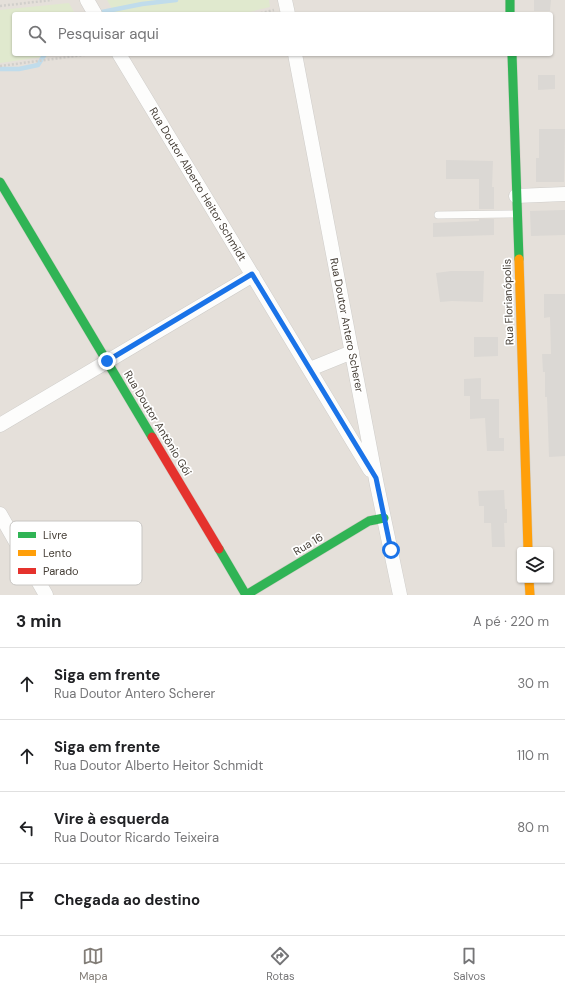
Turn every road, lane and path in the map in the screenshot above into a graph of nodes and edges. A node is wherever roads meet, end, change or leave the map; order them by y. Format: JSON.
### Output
{"nodes":[{"id":1,"x":52,"y":0,"type":"edge"},
{"id":2,"x":87,"y":0,"type":"edge"},
{"id":3,"x":285,"y":0,"type":"edge"},
{"id":4,"x":510,"y":0,"type":"edge"},
{"id":5,"x":0,"y":6,"type":"edge"},
{"id":6,"x":274,"y":10,"type":"dead end"},
{"id":7,"x":94,"y":12,"type":"edge"},
{"id":8,"x":266,"y":12,"type":"edge"},
{"id":9,"x":288,"y":12,"type":"edge"},
{"id":10,"x":510,"y":12,"type":"edge"},
{"id":11,"x":76,"y":56,"type":"edge"},
{"id":12,"x":120,"y":56,"type":"edge"},
{"id":13,"x":295,"y":56,"type":"edge"},
{"id":14,"x":512,"y":56,"type":"edge"},
{"id":15,"x":0,"y":66,"type":"edge"},
{"id":16,"x":0,"y":182,"type":"edge"},
{"id":17,"x":565,"y":194,"type":"edge"},
{"id":18,"x":516,"y":196,"type":"junction"},
{"id":19,"x":517,"y":214,"type":"junction"},
{"id":20,"x":438,"y":215,"type":"dead end"},
{"id":21,"x":252,"y":274,"type":"junction"},
{"id":22,"x":352,"y":352,"type":"junction"},
{"id":23,"x":107,"y":361,"type":"junction"},
{"id":24,"x":310,"y":369,"type":"junction"},
{"id":25,"x":0,"y":425,"type":"edge"},
{"id":26,"x":376,"y":478,"type":"junction"},
{"id":27,"x":0,"y":514,"type":"edge"},
{"id":28,"x":384,"y":518,"type":"junction"},
{"id":29,"x":4,"y":529,"type":"edge"},
{"id":30,"x":10,"y":538,"type":"edge"},
{"id":31,"x":528,"y":547,"type":"edge"},
{"id":32,"x":529,"y":583,"type":"edge"},
{"id":33,"x":40,"y":585,"type":"edge"},
{"id":34,"x":46,"y":595,"type":"edge"},
{"id":35,"x":246,"y":595,"type":"edge"},
{"id":36,"x":400,"y":595,"type":"edge"},
{"id":37,"x":530,"y":595,"type":"edge"}],
"edges":[{"from":1,"to":5,"type":"path"},
{"from":2,"to":7,"type":"street"},
{"from":3,"to":9,"type":"street"},
{"from":4,"to":10,"type":"street"},
{"from":6,"to":8,"type":"path"},
{"from":11,"to":15,"type":"path"},
{"from":12,"to":21,"type":"street","name":"Rua Doutor Alberto Heitor Schmidt"},
{"from":13,"to":22,"type":"street","name":"Rua Doutor Antero Scherer"},
{"from":14,"to":18,"type":"street","name":"Rua Florianópolis"},
{"from":16,"to":23,"type":"street","name":"Rua Doutor Antônio Gói"},
{"from":17,"to":18,"type":"street"},
{"from":18,"to":19,"type":"street","name":"Rua Florianópolis"},
{"from":19,"to":20,"type":"lane"},
{"from":19,"to":31,"type":"street","name":"Rua Florianópolis"},
{"from":21,"to":23,"type":"street"},
{"from":21,"to":24,"type":"street","name":"Rua Doutor Alberto Heitor Schmidt"},
{"from":22,"to":24,"type":"street"},
{"from":22,"to":26,"type":"street","name":"Rua Doutor Antero Scherer"},
{"from":23,"to":25,"type":"street"},
{"from":23,"to":35,"type":"street","name":"Rua Doutor Antônio Gói"},
{"from":24,"to":26,"type":"street","name":"Rua Doutor Alberto Heitor Schmidt"},
{"from":26,"to":28,"type":"street","name":"Rua Doutor Antero Scherer"},
{"from":27,"to":29,"type":"street"},
{"from":28,"to":35,"type":"street","name":"Rua 16"},
{"from":28,"to":36,"type":"street","name":"Rua Doutor Antero Scherer"},
{"from":29,"to":30,"type":"street"},
{"from":32,"to":37,"type":"street"},
{"from":33,"to":34,"type":"street"}]}
